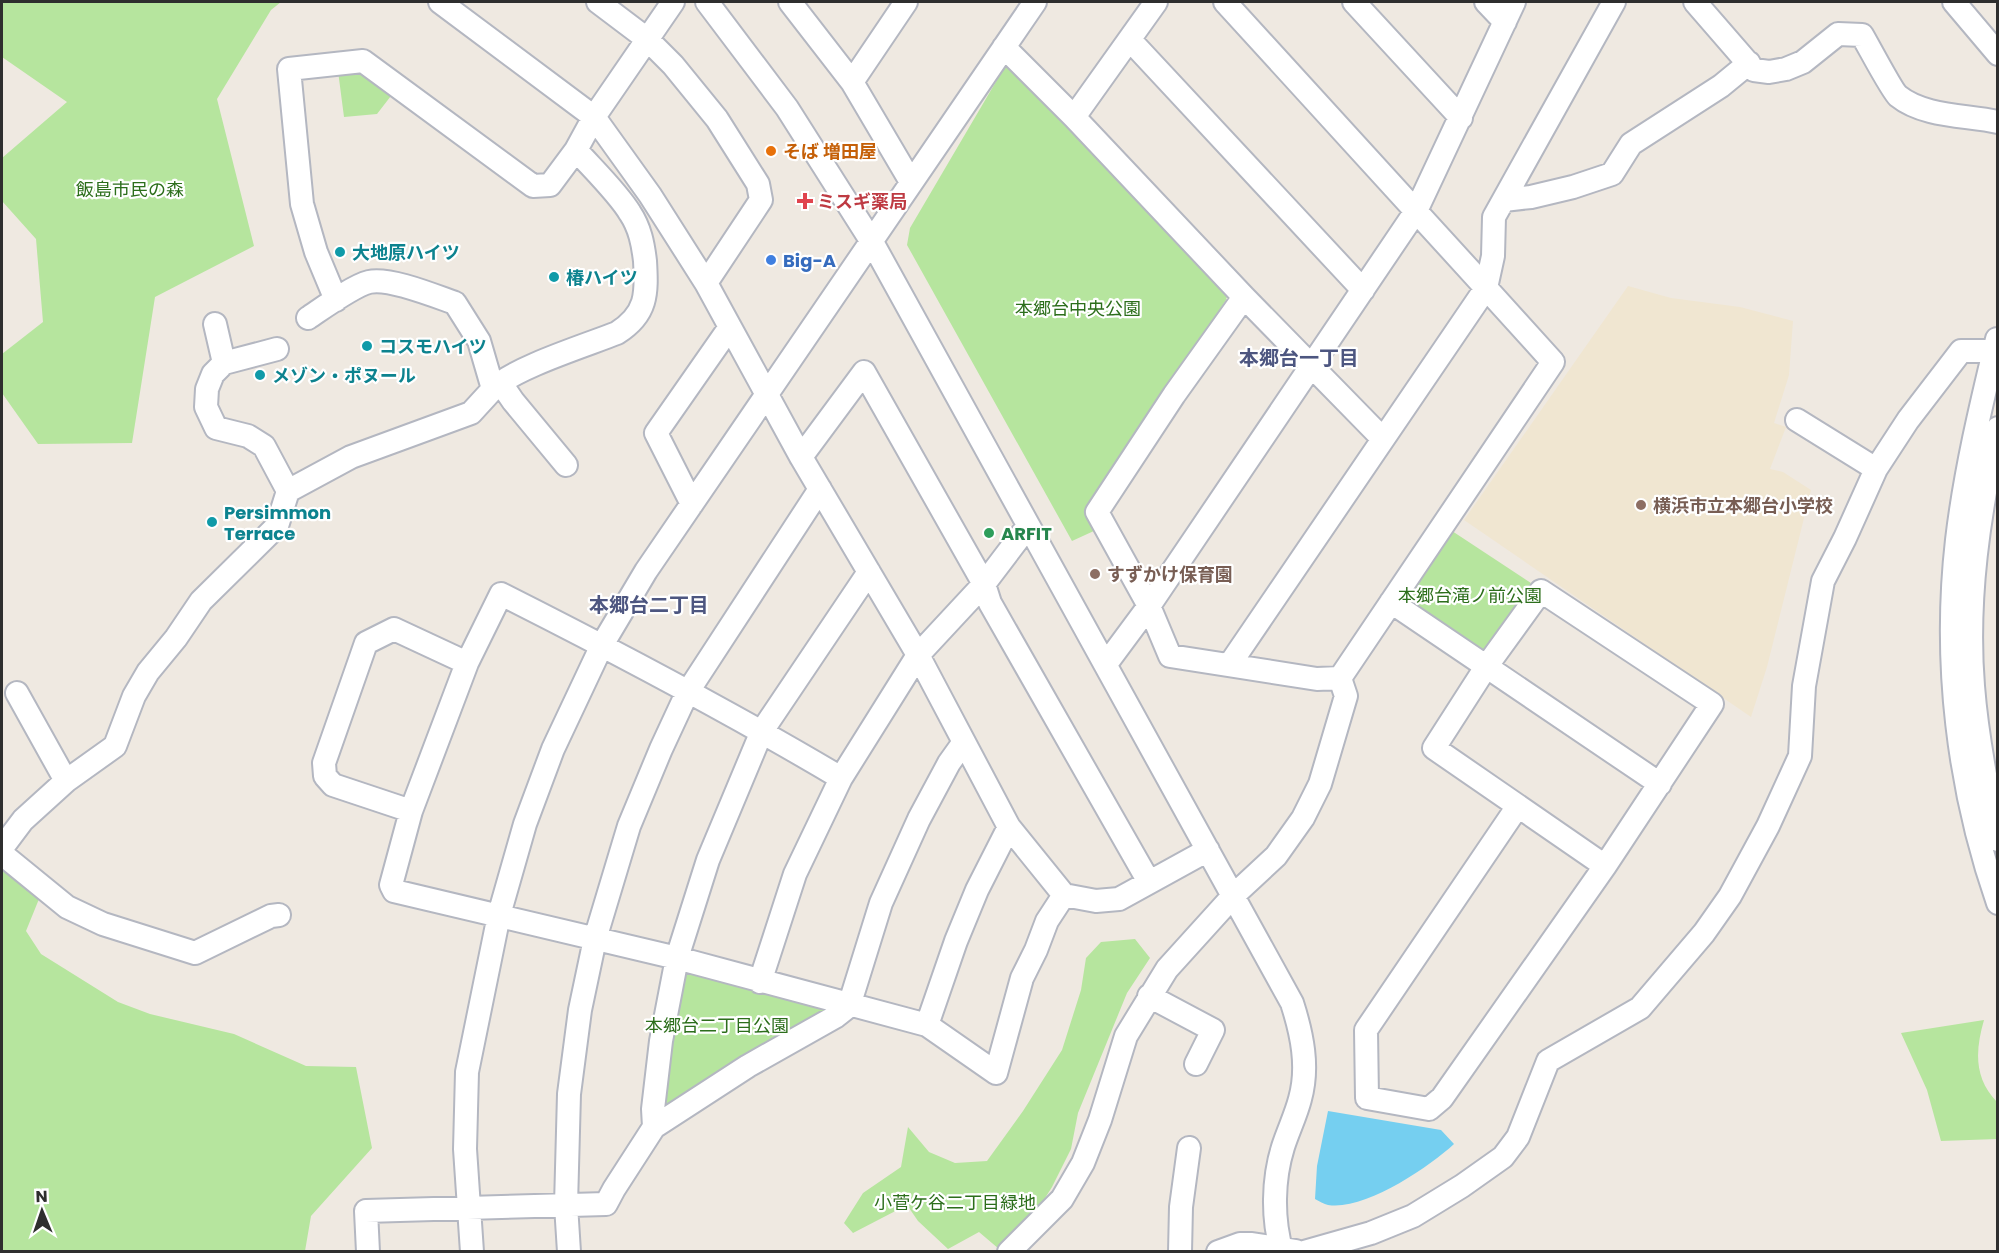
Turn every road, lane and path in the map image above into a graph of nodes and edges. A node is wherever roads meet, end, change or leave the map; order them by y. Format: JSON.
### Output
{"nodes":[{"id":1,"x":440,"y":2,"type":"edge"},
{"id":2,"x":598,"y":2,"type":"edge"},
{"id":3,"x":673,"y":2,"type":"edge"},
{"id":4,"x":707,"y":2,"type":"edge"},
{"id":5,"x":791,"y":2,"type":"edge"},
{"id":6,"x":906,"y":2,"type":"edge"},
{"id":7,"x":1035,"y":2,"type":"edge"},
{"id":8,"x":1156,"y":2,"type":"edge"},
{"id":9,"x":1225,"y":2,"type":"edge"},
{"id":10,"x":1354,"y":2,"type":"edge"},
{"id":11,"x":1486,"y":2,"type":"edge"},
{"id":12,"x":1514,"y":2,"type":"edge"},
{"id":13,"x":1614,"y":2,"type":"edge"},
{"id":14,"x":1695,"y":2,"type":"edge"},
{"id":15,"x":1954,"y":2,"type":"edge"},
{"id":16,"x":1505,"y":22,"type":"junction"},
{"id":17,"x":647,"y":39,"type":"junction"},
{"id":18,"x":1130,"y":40,"type":"junction"},
{"id":19,"x":1004,"y":47,"type":"junction"},
{"id":20,"x":1998,"y":54,"type":"edge"},
{"id":21,"x":1749,"y":63,"type":"junction"},
{"id":22,"x":852,"y":82,"type":"junction"},
{"id":23,"x":594,"y":117,"type":"junction"},
{"id":24,"x":1074,"y":117,"type":"junction"},
{"id":25,"x":1461,"y":118,"type":"junction"},
{"id":26,"x":1998,"y":122,"type":"edge"},
{"id":27,"x":576,"y":150,"type":"junction"},
{"id":28,"x":911,"y":182,"type":"junction"},
{"id":29,"x":1504,"y":200,"type":"junction"},
{"id":30,"x":1416,"y":211,"type":"junction"},
{"id":31,"x":872,"y":242,"type":"junction"},
{"id":32,"x":706,"y":283,"type":"junction"},
{"id":33,"x":1486,"y":288,"type":"junction"},
{"id":34,"x":1363,"y":290,"type":"junction"},
{"id":35,"x":1244,"y":297,"type":"junction"},
{"id":36,"x":336,"y":300,"type":"junction"},
{"id":37,"x":308,"y":318,"type":"dead end"},
{"id":38,"x":215,"y":324,"type":"dead end"},
{"id":39,"x":730,"y":327,"type":"junction"},
{"id":40,"x":1996,"y":347,"type":"edge"},
{"id":41,"x":277,"y":349,"type":"dead end"},
{"id":42,"x":224,"y":363,"type":"junction"},
{"id":43,"x":1313,"y":366,"type":"junction"},
{"id":44,"x":497,"y":386,"type":"junction"},
{"id":45,"x":766,"y":393,"type":"junction"},
{"id":46,"x":1797,"y":420,"type":"dead end"},
{"id":47,"x":1998,"y":428,"type":"edge"},
{"id":48,"x":1382,"y":438,"type":"junction"},
{"id":49,"x":801,"y":457,"type":"junction"},
{"id":50,"x":566,"y":465,"type":"dead end"},
{"id":51,"x":1876,"y":469,"type":"junction"},
{"id":52,"x":820,"y":489,"type":"junction"},
{"id":53,"x":288,"y":491,"type":"junction"},
{"id":54,"x":692,"y":504,"type":"junction"},
{"id":55,"x":1028,"y":526,"type":"junction"},
{"id":56,"x":869,"y":572,"type":"junction"},
{"id":57,"x":984,"y":584,"type":"junction"},
{"id":58,"x":1391,"y":603,"type":"junction"},
{"id":59,"x":1149,"y":606,"type":"junction"},
{"id":60,"x":603,"y":645,"type":"junction"},
{"id":61,"x":918,"y":655,"type":"junction"},
{"id":62,"x":466,"y":663,"type":"junction"},
{"id":63,"x":1106,"y":664,"type":"junction"},
{"id":64,"x":1230,"y":664,"type":"junction"},
{"id":65,"x":1486,"y":667,"type":"junction"},
{"id":66,"x":1340,"y":678,"type":"junction"},
{"id":67,"x":17,"y":693,"type":"dead end"},
{"id":68,"x":687,"y":693,"type":"junction"},
{"id":69,"x":762,"y":731,"type":"junction"},
{"id":70,"x":964,"y":742,"type":"junction"},
{"id":71,"x":841,"y":778,"type":"junction"},
{"id":72,"x":66,"y":781,"type":"junction"},
{"id":73,"x":1660,"y":784,"type":"junction"},
{"id":74,"x":1518,"y":806,"type":"junction"},
{"id":75,"x":411,"y":811,"type":"junction"},
{"id":76,"x":1009,"y":827,"type":"junction"},
{"id":77,"x":1998,"y":840,"type":"edge"},
{"id":78,"x":2,"y":848,"type":"edge"},
{"id":79,"x":1208,"y":850,"type":"junction"},
{"id":80,"x":2,"y":854,"type":"edge"},
{"id":81,"x":1605,"y":866,"type":"junction"},
{"id":82,"x":1149,"y":882,"type":"junction"},
{"id":83,"x":1064,"y":894,"type":"junction"},
{"id":84,"x":1234,"y":895,"type":"junction"},
{"id":85,"x":1998,"y":903,"type":"edge"},
{"id":86,"x":279,"y":915,"type":"dead end"},
{"id":87,"x":499,"y":915,"type":"junction"},
{"id":88,"x":596,"y":939,"type":"junction"},
{"id":89,"x":677,"y":958,"type":"junction"},
{"id":90,"x":760,"y":981,"type":"junction"},
{"id":91,"x":1149,"y":996,"type":"junction"},
{"id":92,"x":849,"y":1006,"type":"junction"},
{"id":93,"x":927,"y":1025,"type":"junction"},
{"id":94,"x":1196,"y":1065,"type":"dead end"},
{"id":95,"x":654,"y":1127,"type":"junction"},
{"id":96,"x":1189,"y":1148,"type":"dead end"},
{"id":97,"x":566,"y":1206,"type":"junction"},
{"id":98,"x":468,"y":1208,"type":"junction"},
{"id":99,"x":368,"y":1251,"type":"edge"},
{"id":100,"x":472,"y":1251,"type":"edge"},
{"id":101,"x":569,"y":1251,"type":"edge"},
{"id":102,"x":1009,"y":1251,"type":"edge"},
{"id":103,"x":1180,"y":1251,"type":"edge"},
{"id":104,"x":1218,"y":1251,"type":"edge"},
{"id":105,"x":1293,"y":1251,"type":"edge"}],
"edges":[{"from":1,"to":23,"type":"street"},
{"from":2,"to":17,"type":"street"},
{"from":3,"to":17,"type":"street"},
{"from":4,"to":31,"type":"street"},
{"from":5,"to":22,"type":"street"},
{"from":6,"to":22,"type":"street"},
{"from":7,"to":19,"type":"street"},
{"from":8,"to":18,"type":"street"},
{"from":9,"to":30,"type":"street"},
{"from":10,"to":25,"type":"street"},
{"from":11,"to":16,"type":"street"},
{"from":12,"to":16,"type":"street"},
{"from":13,"to":29,"type":"street"},
{"from":14,"to":21,"type":"street"},
{"from":15,"to":20,"type":"street"},
{"from":16,"to":25,"type":"street"},
{"from":17,"to":23,"type":"street"},
{"from":17,"to":32,"type":"street"},
{"from":18,"to":24,"type":"street"},
{"from":18,"to":34,"type":"street"},
{"from":19,"to":24,"type":"street"},
{"from":19,"to":28,"type":"street"},
{"from":21,"to":26,"type":"street"},
{"from":21,"to":29,"type":"street"},
{"from":22,"to":28,"type":"street"},
{"from":23,"to":27,"type":"street"},
{"from":23,"to":32,"type":"street"},
{"from":24,"to":35,"type":"street"},
{"from":25,"to":30,"type":"street"},
{"from":27,"to":36,"type":"street"},
{"from":27,"to":44,"type":"street"},
{"from":28,"to":31,"type":"street"},
{"from":29,"to":33,"type":"street"},
{"from":30,"to":33,"type":"street"},
{"from":30,"to":34,"type":"street"},
{"from":31,"to":45,"type":"street"},
{"from":31,"to":55,"type":"street"},
{"from":32,"to":39,"type":"street"},
{"from":33,"to":48,"type":"street"},
{"from":33,"to":58,"type":"street"},
{"from":34,"to":43,"type":"street"},
{"from":35,"to":43,"type":"street"},
{"from":35,"to":59,"type":"street"},
{"from":36,"to":37,"type":"street"},
{"from":36,"to":44,"type":"street"},
{"from":38,"to":42,"type":"street"},
{"from":39,"to":45,"type":"street"},
{"from":39,"to":54,"type":"street"},
{"from":40,"to":51,"type":"street"},
{"from":40,"to":85,"type":"street"},
{"from":41,"to":42,"type":"street"},
{"from":42,"to":53,"type":"street"},
{"from":43,"to":48,"type":"street"},
{"from":43,"to":59,"type":"street"},
{"from":44,"to":50,"type":"street"},
{"from":44,"to":53,"type":"street"},
{"from":45,"to":49,"type":"street"},
{"from":45,"to":54,"type":"street"},
{"from":46,"to":51,"type":"street"},
{"from":47,"to":77,"type":"street"},
{"from":48,"to":64,"type":"street"},
{"from":49,"to":52,"type":"street"},
{"from":49,"to":57,"type":"street"},
{"from":51,"to":105,"type":"street"},
{"from":52,"to":56,"type":"street"},
{"from":52,"to":68,"type":"street"},
{"from":53,"to":72,"type":"street"},
{"from":54,"to":60,"type":"street"},
{"from":55,"to":57,"type":"street"},
{"from":55,"to":63,"type":"street"},
{"from":56,"to":61,"type":"street"},
{"from":56,"to":69,"type":"street"},
{"from":57,"to":61,"type":"street"},
{"from":57,"to":82,"type":"street"},
{"from":58,"to":65,"type":"street"},
{"from":58,"to":66,"type":"street"},
{"from":59,"to":63,"type":"street"},
{"from":59,"to":64,"type":"street"},
{"from":60,"to":62,"type":"street"},
{"from":60,"to":68,"type":"street"},
{"from":60,"to":87,"type":"street"},
{"from":61,"to":70,"type":"street"},
{"from":61,"to":71,"type":"street"},
{"from":62,"to":75,"type":"street"},
{"from":62,"to":75,"type":"street"},
{"from":63,"to":79,"type":"street"},
{"from":64,"to":66,"type":"street"},
{"from":65,"to":73,"type":"street"},
{"from":65,"to":73,"type":"street"},
{"from":65,"to":74,"type":"street"},
{"from":66,"to":84,"type":"street"},
{"from":67,"to":72,"type":"street"},
{"from":68,"to":69,"type":"street"},
{"from":68,"to":88,"type":"street"},
{"from":69,"to":71,"type":"street"},
{"from":69,"to":89,"type":"street"},
{"from":70,"to":76,"type":"street"},
{"from":70,"to":92,"type":"street"},
{"from":71,"to":90,"type":"street"},
{"from":72,"to":78,"type":"street"},
{"from":73,"to":81,"type":"street"},
{"from":74,"to":81,"type":"street"},
{"from":74,"to":81,"type":"street"},
{"from":75,"to":87,"type":"street"},
{"from":76,"to":83,"type":"street"},
{"from":76,"to":93,"type":"street"},
{"from":79,"to":82,"type":"street"},
{"from":79,"to":84,"type":"street"},
{"from":80,"to":86,"type":"street"},
{"from":82,"to":83,"type":"street"},
{"from":83,"to":93,"type":"street"},
{"from":84,"to":91,"type":"street"},
{"from":84,"to":105,"type":"street"},
{"from":87,"to":88,"type":"street"},
{"from":87,"to":98,"type":"street"},
{"from":88,"to":89,"type":"street"},
{"from":88,"to":97,"type":"street"},
{"from":89,"to":90,"type":"street"},
{"from":89,"to":95,"type":"street"},
{"from":90,"to":92,"type":"street"},
{"from":91,"to":94,"type":"street"},
{"from":91,"to":102,"type":"street"},
{"from":92,"to":93,"type":"street"},
{"from":92,"to":95,"type":"street"},
{"from":95,"to":97,"type":"street"},
{"from":96,"to":103,"type":"street"},
{"from":97,"to":98,"type":"street"},
{"from":97,"to":101,"type":"street"},
{"from":98,"to":99,"type":"street"},
{"from":98,"to":100,"type":"street"},
{"from":104,"to":105,"type":"street"}]}
